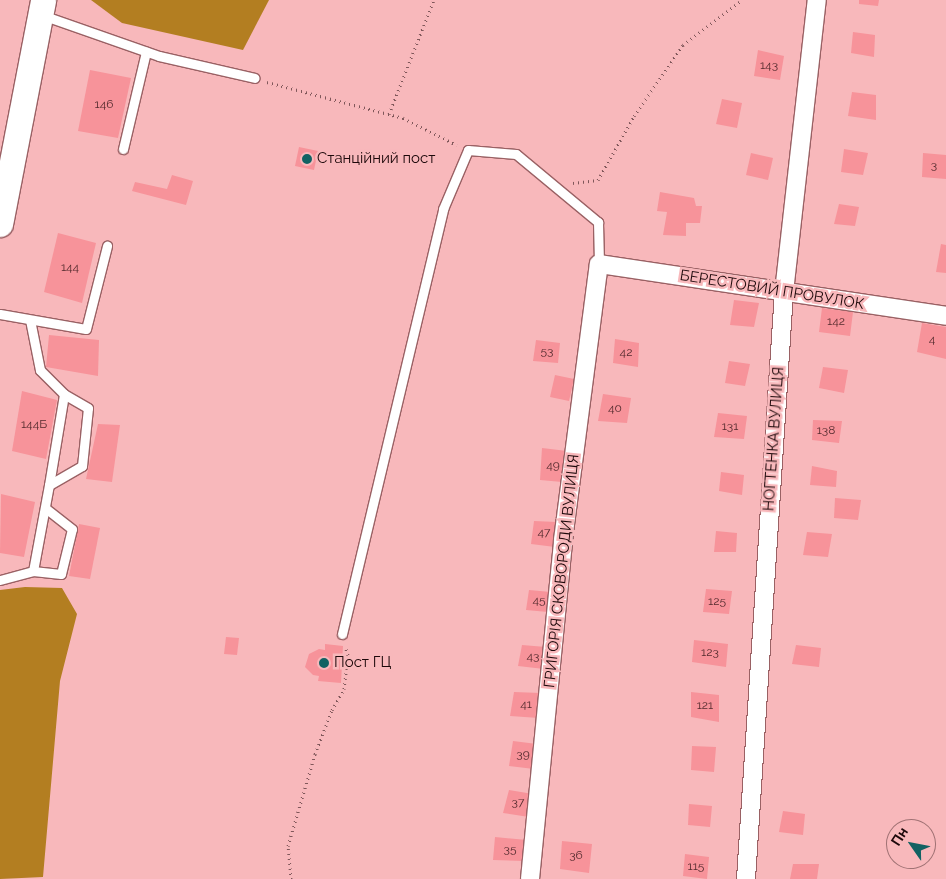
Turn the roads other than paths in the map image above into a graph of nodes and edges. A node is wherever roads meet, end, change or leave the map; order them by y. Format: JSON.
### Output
{"nodes":[{"id":1,"x":817,"y":0,"type":"edge"},
{"id":2,"x":41,"y":4,"type":"edge"},
{"id":3,"x":146,"y":52,"type":"junction"},
{"id":4,"x":255,"y":78,"type":"road end"},
{"id":5,"x":123,"y":148,"type":"dead end"},
{"id":6,"x":0,"y":224,"type":"edge"},
{"id":7,"x":107,"y":246,"type":"dead end"},
{"id":8,"x":599,"y":264,"type":"junction"},
{"id":9,"x":784,"y":292,"type":"junction"},
{"id":10,"x":0,"y":314,"type":"edge"},
{"id":11,"x":946,"y":316,"type":"edge"},
{"id":12,"x":30,"y":320,"type":"junction"},
{"id":13,"x":64,"y":394,"type":"junction"},
{"id":14,"x":49,"y":485,"type":"junction"},
{"id":15,"x":45,"y":508,"type":"junction"},
{"id":16,"x":33,"y":571,"type":"junction"},
{"id":17,"x":0,"y":580,"type":"edge"},
{"id":18,"x":342,"y":634,"type":"road end"},
{"id":19,"x":530,"y":879,"type":"edge"},
{"id":20,"x":746,"y":879,"type":"edge"}],
"edges":[{"from":1,"to":9,"type":"street","name":"НОГТЕНКА ВУЛИЦЯ"},
{"from":2,"to":3,"type":"lane"},
{"from":2,"to":6,"type":"street"},
{"from":3,"to":4,"type":"lane"},
{"from":3,"to":5,"type":"lane"},
{"from":7,"to":12,"type":"lane"},
{"from":8,"to":9,"type":"street","name":"БЕРЕСТОВИЙ ПРОВУЛОК"},
{"from":8,"to":18,"type":"lane"},
{"from":8,"to":19,"type":"street","name":"ГРИГОРІЯ СКОВОРОДИ ВУЛИЦЯ"},
{"from":9,"to":11,"type":"street","name":"БЕРЕСТОВИЙ ПРОВУЛОК"},
{"from":9,"to":20,"type":"street","name":"НОГТЕНКА ВУЛИЦЯ"},
{"from":10,"to":12,"type":"lane"},
{"from":12,"to":13,"type":"lane"},
{"from":13,"to":14,"type":"lane"},
{"from":13,"to":14,"type":"lane"},
{"from":14,"to":15,"type":"lane"},
{"from":15,"to":16,"type":"lane"},
{"from":15,"to":16,"type":"lane"},
{"from":16,"to":17,"type":"lane"}]}
